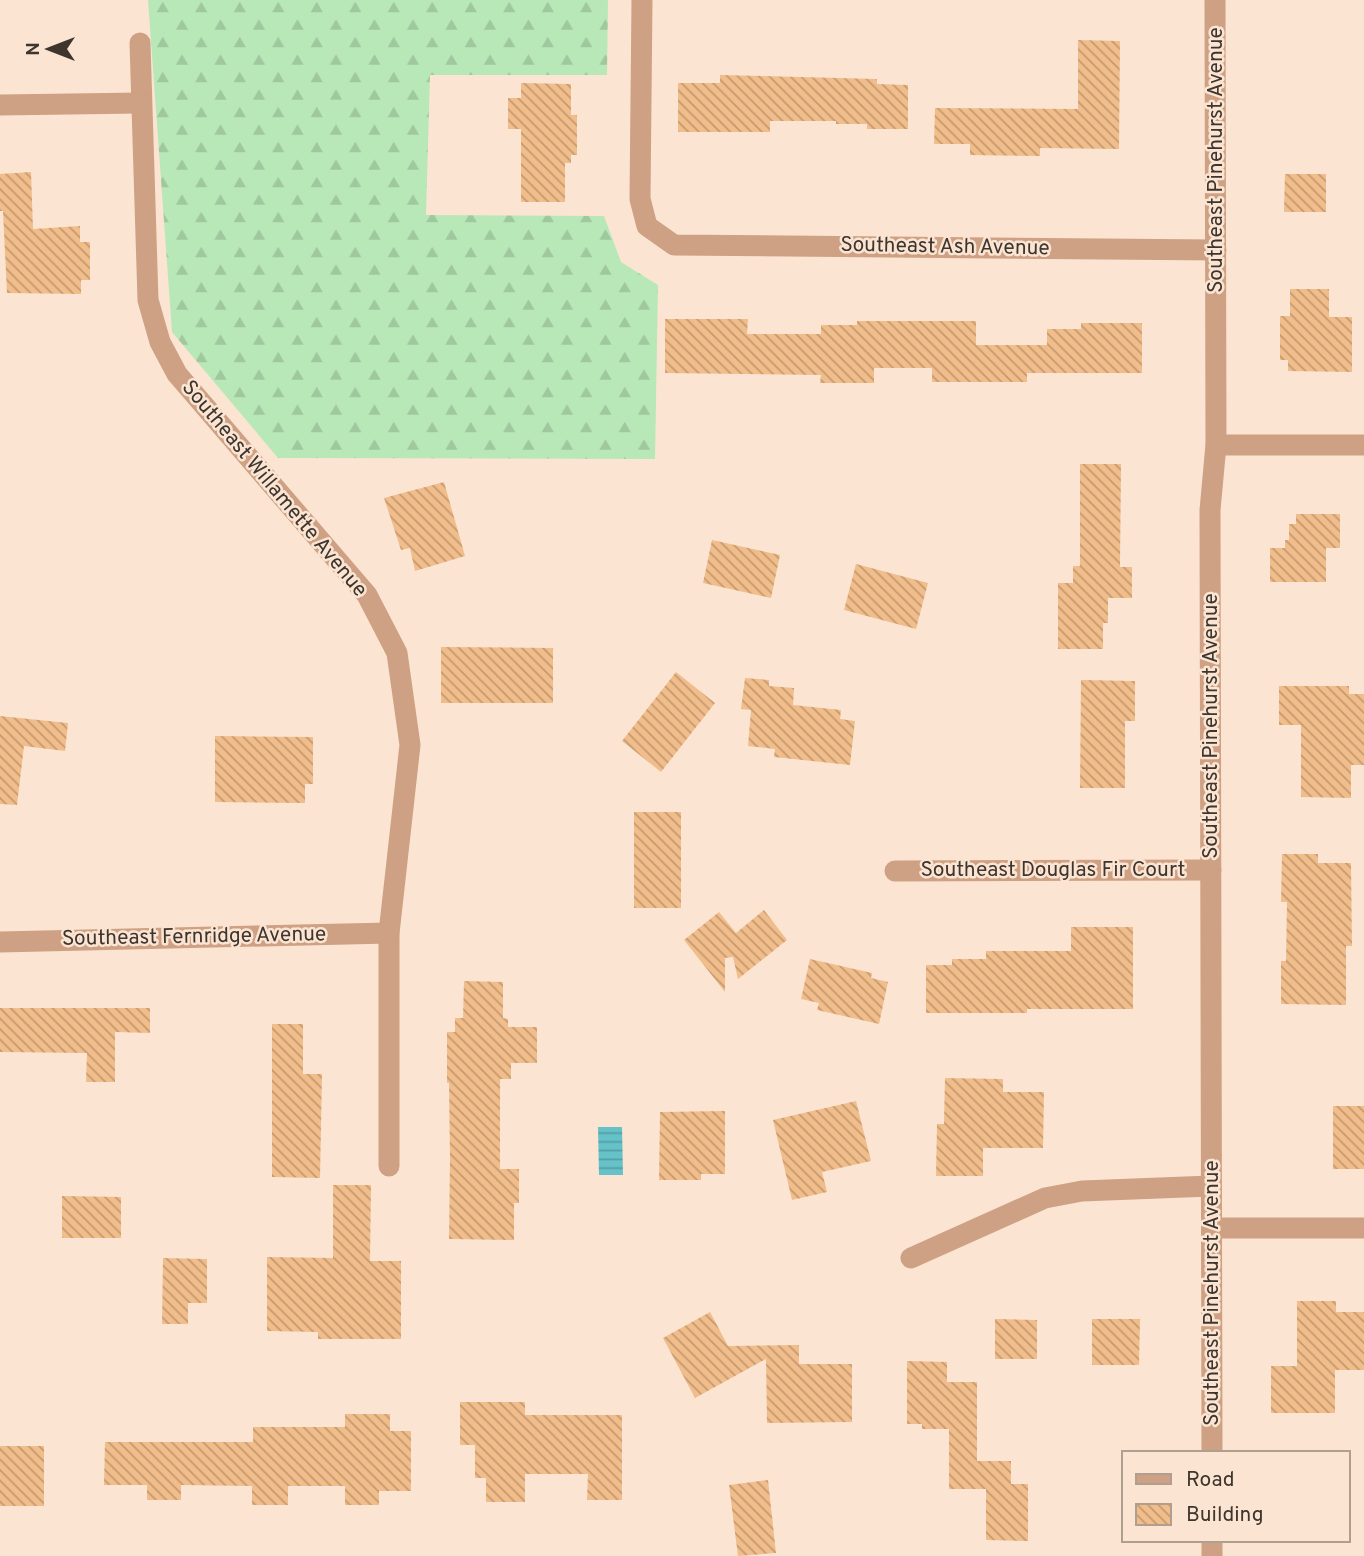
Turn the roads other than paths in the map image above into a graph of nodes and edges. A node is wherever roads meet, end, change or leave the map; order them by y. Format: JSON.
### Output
{"nodes":[{"id":1,"x":642,"y":0,"type":"edge"},
{"id":2,"x":1216,"y":0,"type":"edge"},
{"id":3,"x":140,"y":43,"type":"dead end"},
{"id":4,"x":140,"y":103,"type":"junction"},
{"id":5,"x":0,"y":105,"type":"edge"},
{"id":6,"x":1216,"y":250,"type":"junction"},
{"id":7,"x":1216,"y":445,"type":"junction"},
{"id":8,"x":1364,"y":445,"type":"edge"},
{"id":9,"x":1211,"y":870,"type":"junction"},
{"id":10,"x":895,"y":871,"type":"dead end"},
{"id":11,"x":389,"y":933,"type":"junction"},
{"id":12,"x":0,"y":942,"type":"edge"},
{"id":13,"x":389,"y":1166,"type":"dead end"},
{"id":14,"x":1211,"y":1186,"type":"junction"},
{"id":15,"x":1212,"y":1228,"type":"junction"},
{"id":16,"x":1364,"y":1228,"type":"edge"},
{"id":17,"x":911,"y":1258,"type":"dead end"},
{"id":18,"x":1212,"y":1451,"type":"edge"}],
"edges":[{"from":1,"to":6,"type":"street","name":"Southeast Ash Avenue"},
{"from":2,"to":6,"type":"street","name":"Southeast Pinehurst Avenue"},
{"from":3,"to":4,"type":"street","name":"Southeast Willamette Avenue"},
{"from":4,"to":5,"type":"street"},
{"from":4,"to":11,"type":"street","name":"Southeast Willamette Avenue"},
{"from":6,"to":7,"type":"street","name":"Southeast Pinehurst Avenue"},
{"from":7,"to":8,"type":"street"},
{"from":7,"to":9,"type":"street","name":"Southeast Pinehurst Avenue"},
{"from":9,"to":10,"type":"street","name":"Southeast Douglas Fir Court"},
{"from":9,"to":14,"type":"street","name":"Southeast Pinehurst Avenue"},
{"from":11,"to":12,"type":"street","name":"Southeast Fernridge Avenue"},
{"from":11,"to":13,"type":"street","name":"Southeast Willamette Avenue"},
{"from":14,"to":15,"type":"street","name":"Southeast Pinehurst Avenue"},
{"from":14,"to":17,"type":"street"},
{"from":15,"to":16,"type":"street"},
{"from":15,"to":18,"type":"street","name":"Southeast Pinehurst Avenue"}]}
